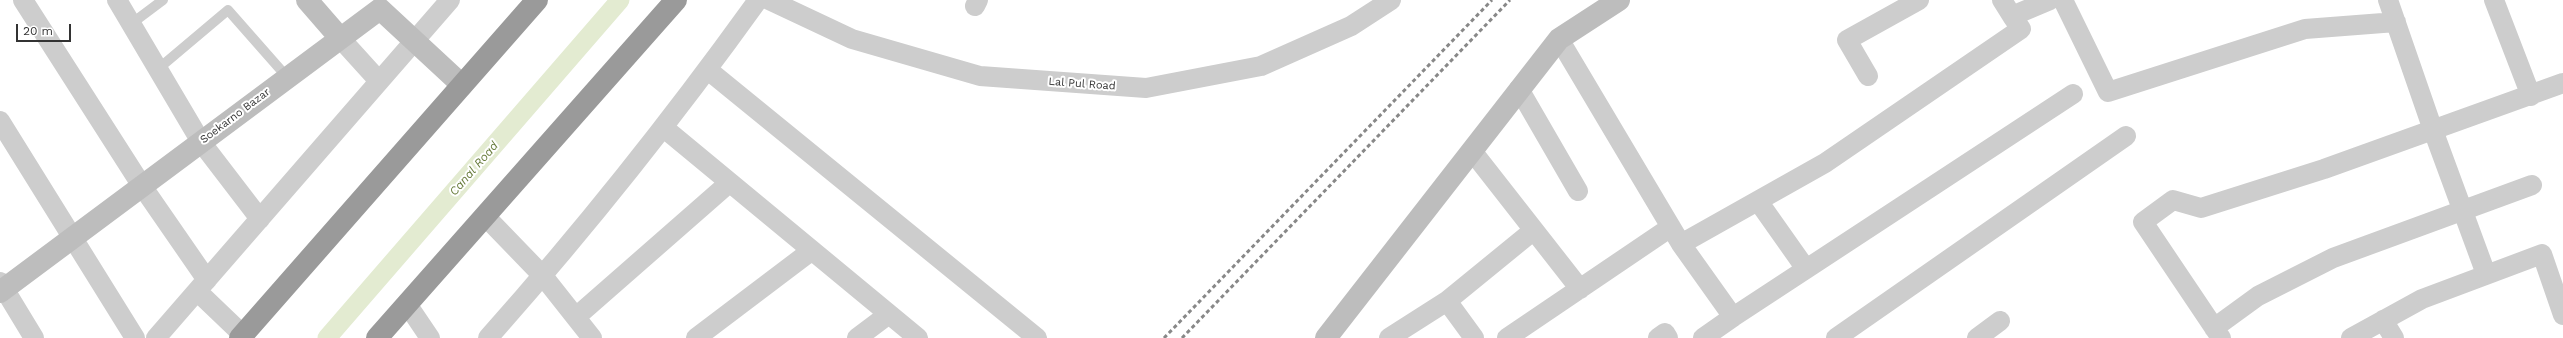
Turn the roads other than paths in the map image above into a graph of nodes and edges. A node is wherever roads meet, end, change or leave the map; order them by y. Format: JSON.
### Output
{"nodes":[{"id":1,"x":23,"y":0,"type":"edge"},
{"id":2,"x":117,"y":0,"type":"edge"},
{"id":3,"x":163,"y":0,"type":"edge"},
{"id":4,"x":307,"y":0,"type":"edge"},
{"id":5,"x":450,"y":0,"type":"edge"},
{"id":6,"x":538,"y":0,"type":"edge"},
{"id":7,"x":676,"y":0,"type":"edge"},
{"id":8,"x":758,"y":0,"type":"edge"},
{"id":9,"x":769,"y":0,"type":"edge"},
{"id":10,"x":1391,"y":0,"type":"edge"},
{"id":11,"x":1619,"y":0,"type":"edge"},
{"id":12,"x":1919,"y":0,"type":"edge"},
{"id":13,"x":2050,"y":0,"type":"edge"},
{"id":14,"x":2063,"y":0,"type":"edge"},
{"id":15,"x":2388,"y":0,"type":"edge"},
{"id":16,"x":2494,"y":0,"type":"edge"},
{"id":17,"x":2007,"y":8,"type":"edge"},
{"id":18,"x":2396,"y":22,"type":"junction"},
{"id":19,"x":132,"y":24,"type":"junction"},
{"id":20,"x":340,"y":38,"type":"junction"},
{"id":21,"x":1559,"y":38,"type":"junction"},
{"id":22,"x":414,"y":42,"type":"junction"},
{"id":23,"x":158,"y":69,"type":"junction"},
{"id":24,"x":708,"y":70,"type":"junction"},
{"id":25,"x":1868,"y":76,"type":"dead end"},
{"id":26,"x":287,"y":78,"type":"junction"},
{"id":27,"x":379,"y":81,"type":"junction"},
{"id":28,"x":2563,"y":83,"type":"edge"},
{"id":29,"x":462,"y":85,"type":"junction"},
{"id":30,"x":1519,"y":89,"type":"junction"},
{"id":31,"x":2073,"y":94,"type":"dead end"},
{"id":32,"x":2531,"y":96,"type":"junction"},
{"id":33,"x":0,"y":121,"type":"edge"},
{"id":34,"x":664,"y":128,"type":"junction"},
{"id":35,"x":2433,"y":130,"type":"junction"},
{"id":36,"x":2126,"y":136,"type":"dead end"},
{"id":37,"x":201,"y":142,"type":"junction"},
{"id":38,"x":1472,"y":150,"type":"junction"},
{"id":39,"x":729,"y":183,"type":"junction"},
{"id":40,"x":2532,"y":185,"type":"dead end"},
{"id":41,"x":142,"y":186,"type":"junction"},
{"id":42,"x":1578,"y":191,"type":"dead end"},
{"id":43,"x":1758,"y":200,"type":"junction"},
{"id":44,"x":2463,"y":210,"type":"junction"},
{"id":45,"x":485,"y":216,"type":"junction"},
{"id":46,"x":260,"y":219,"type":"junction"},
{"id":47,"x":1671,"y":227,"type":"junction"},
{"id":48,"x":1534,"y":230,"type":"junction"},
{"id":49,"x":72,"y":238,"type":"junction"},
{"id":50,"x":1681,"y":244,"type":"junction"},
{"id":51,"x":812,"y":251,"type":"junction"},
{"id":52,"x":1806,"y":269,"type":"junction"},
{"id":53,"x":2486,"y":274,"type":"junction"},
{"id":54,"x":543,"y":276,"type":"junction"},
{"id":55,"x":202,"y":285,"type":"junction"},
{"id":56,"x":1,"y":288,"type":"edge"},
{"id":57,"x":1580,"y":289,"type":"junction"},
{"id":58,"x":1447,"y":301,"type":"junction"},
{"id":59,"x":407,"y":304,"type":"junction"},
{"id":60,"x":2562,"y":308,"type":"edge"},
{"id":61,"x":889,"y":314,"type":"junction"},
{"id":62,"x":576,"y":317,"type":"junction"},
{"id":63,"x":1733,"y":317,"type":"junction"},
{"id":64,"x":2000,"y":320,"type":"dead end"},
{"id":65,"x":2383,"y":320,"type":"junction"},
{"id":66,"x":2218,"y":335,"type":"edge"},
{"id":67,"x":241,"y":336,"type":"edge"},
{"id":68,"x":34,"y":338,"type":"edge"},
{"id":69,"x":135,"y":338,"type":"edge"},
{"id":70,"x":156,"y":338,"type":"edge"},
{"id":71,"x":377,"y":338,"type":"edge"},
{"id":72,"x":430,"y":338,"type":"edge"},
{"id":73,"x":488,"y":338,"type":"edge"},
{"id":74,"x":592,"y":338,"type":"edge"},
{"id":75,"x":696,"y":338,"type":"edge"},
{"id":76,"x":857,"y":338,"type":"edge"},
{"id":77,"x":918,"y":338,"type":"edge"},
{"id":78,"x":1037,"y":338,"type":"edge"},
{"id":79,"x":1326,"y":338,"type":"edge"},
{"id":80,"x":1389,"y":338,"type":"edge"},
{"id":81,"x":1474,"y":338,"type":"edge"},
{"id":82,"x":1507,"y":338,"type":"edge"},
{"id":83,"x":1658,"y":338,"type":"edge"},
{"id":84,"x":1668,"y":338,"type":"edge"},
{"id":85,"x":1703,"y":338,"type":"edge"},
{"id":86,"x":1836,"y":338,"type":"edge"},
{"id":87,"x":1977,"y":338,"type":"edge"},
{"id":88,"x":2351,"y":338,"type":"edge"},
{"id":89,"x":2394,"y":338,"type":"edge"}],
"edges":[{"from":1,"to":41,"type":"street"},
{"from":2,"to":19,"type":"street"},
{"from":3,"to":19,"type":"lane"},
{"from":4,"to":20,"type":"street"},
{"from":5,"to":22,"type":"street"},
{"from":6,"to":29,"type":"highway"},
{"from":7,"to":45,"type":"highway"},
{"from":8,"to":24,"type":"street"},
{"from":9,"to":10,"type":"street","name":"Lal Pul Road"},
{"from":11,"to":21,"type":"street"},
{"from":12,"to":25,"type":"street"},
{"from":13,"to":17,"type":"street"},
{"from":14,"to":18,"type":"street"},
{"from":15,"to":18,"type":"street"},
{"from":16,"to":32,"type":"street"},
{"from":17,"to":43,"type":"street"},
{"from":18,"to":35,"type":"street"},
{"from":19,"to":23,"type":"street"},
{"from":20,"to":22,"type":"street","name":"Soekarno Bazar"},
{"from":20,"to":26,"type":"street","name":"Soekarno Bazar"},
{"from":20,"to":27,"type":"street"},
{"from":21,"to":30,"type":"street"},
{"from":21,"to":47,"type":"street"},
{"from":22,"to":27,"type":"street"},
{"from":22,"to":29,"type":"street","name":"Soekarno Bazar"},
{"from":23,"to":26,"type":"lane"},
{"from":23,"to":37,"type":"street"},
{"from":24,"to":34,"type":"street"},
{"from":24,"to":78,"type":"street"},
{"from":26,"to":37,"type":"street","name":"Soekarno Bazar"},
{"from":27,"to":46,"type":"street"},
{"from":28,"to":32,"type":"street"},
{"from":29,"to":67,"type":"highway"},
{"from":30,"to":38,"type":"street"},
{"from":30,"to":42,"type":"street"},
{"from":31,"to":52,"type":"street"},
{"from":32,"to":35,"type":"street"},
{"from":33,"to":49,"type":"street"},
{"from":34,"to":39,"type":"street"},
{"from":34,"to":54,"type":"street"},
{"from":35,"to":44,"type":"street"},
{"from":35,"to":66,"type":"street"},
{"from":36,"to":86,"type":"street"},
{"from":37,"to":41,"type":"street","name":"Soekarno Bazar"},
{"from":37,"to":46,"type":"street"},
{"from":38,"to":48,"type":"street"},
{"from":38,"to":79,"type":"street"},
{"from":39,"to":51,"type":"street"},
{"from":39,"to":62,"type":"street"},
{"from":40,"to":44,"type":"street"},
{"from":41,"to":49,"type":"street","name":"Soekarno Bazar"},
{"from":41,"to":55,"type":"street"},
{"from":43,"to":50,"type":"street"},
{"from":43,"to":52,"type":"street"},
{"from":44,"to":53,"type":"street"},
{"from":44,"to":66,"type":"street"},
{"from":45,"to":54,"type":"street"},
{"from":45,"to":59,"type":"highway"},
{"from":46,"to":55,"type":"street"},
{"from":47,"to":50,"type":"street"},
{"from":47,"to":57,"type":"street"},
{"from":48,"to":57,"type":"street"},
{"from":48,"to":58,"type":"street"},
{"from":49,"to":56,"type":"street","name":"Soekarno Bazar"},
{"from":49,"to":69,"type":"street"},
{"from":50,"to":63,"type":"street"},
{"from":51,"to":61,"type":"street"},
{"from":51,"to":75,"type":"street"},
{"from":52,"to":63,"type":"street"},
{"from":53,"to":60,"type":"street"},
{"from":53,"to":65,"type":"street"},
{"from":54,"to":62,"type":"street"},
{"from":54,"to":73,"type":"street"},
{"from":55,"to":67,"type":"street"},
{"from":55,"to":70,"type":"street"},
{"from":56,"to":68,"type":"street"},
{"from":57,"to":82,"type":"street"},
{"from":58,"to":80,"type":"street"},
{"from":58,"to":81,"type":"street"},
{"from":59,"to":71,"type":"highway"},
{"from":59,"to":72,"type":"street"},
{"from":61,"to":76,"type":"street"},
{"from":61,"to":77,"type":"street"},
{"from":62,"to":74,"type":"street"},
{"from":63,"to":85,"type":"street"},
{"from":64,"to":87,"type":"street"},
{"from":65,"to":88,"type":"street"},
{"from":65,"to":89,"type":"street"},
{"from":83,"to":84,"type":"street"}]}
